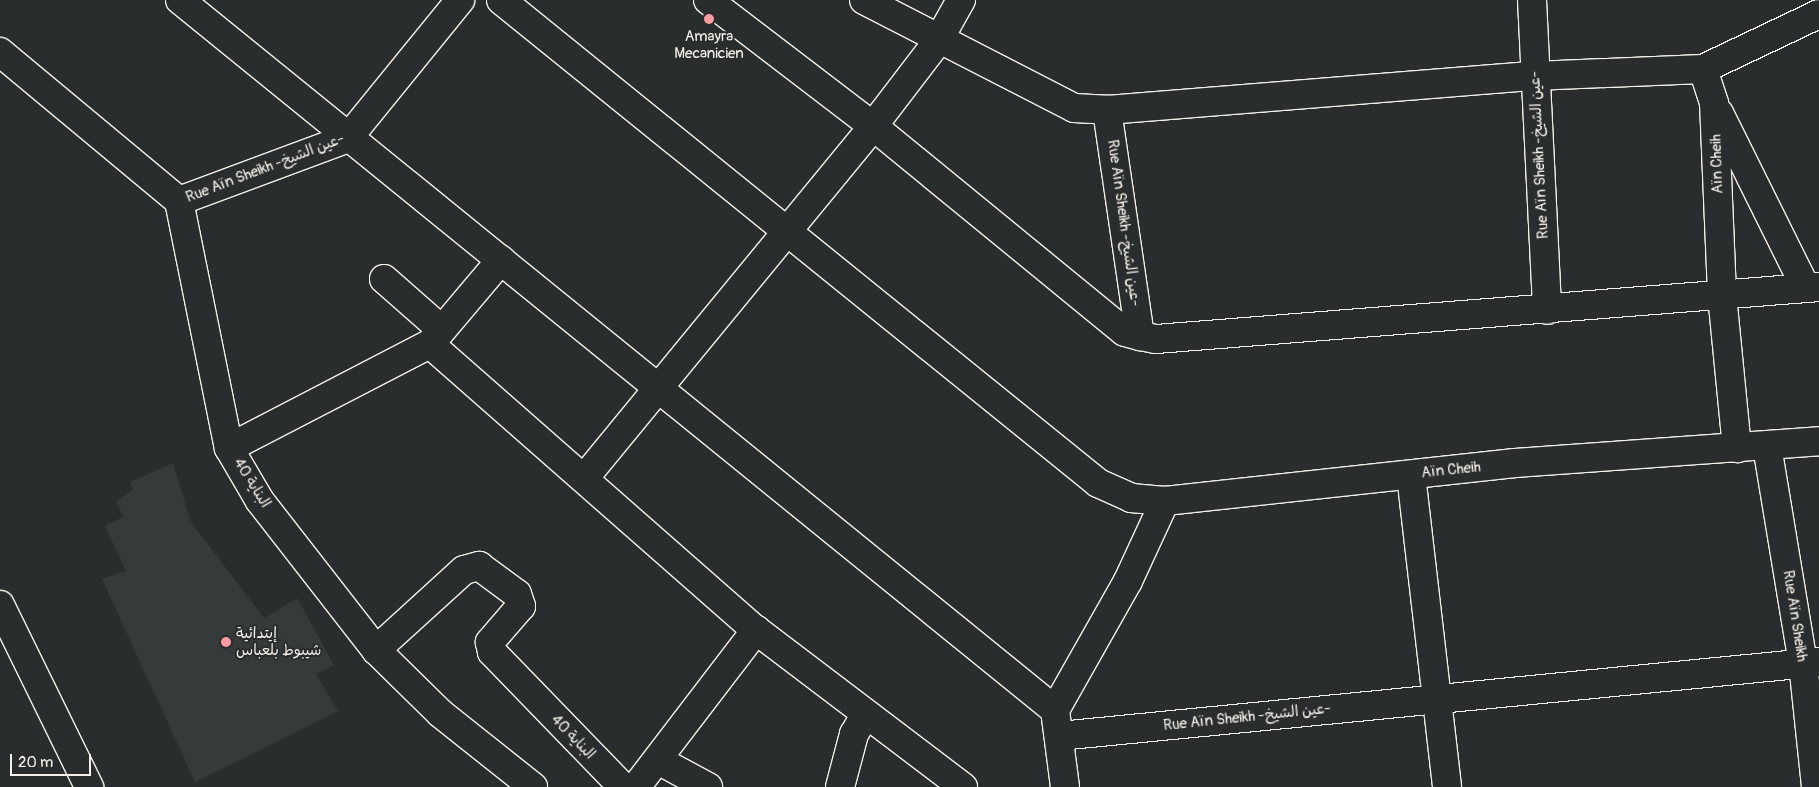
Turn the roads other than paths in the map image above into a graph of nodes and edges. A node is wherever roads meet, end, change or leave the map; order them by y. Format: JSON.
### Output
{"nodes":[{"id":1,"x":180,"y":0,"type":"edge"},
{"id":2,"x":460,"y":0,"type":"edge"},
{"id":3,"x":501,"y":0,"type":"edge"},
{"id":4,"x":708,"y":0,"type":"edge"},
{"id":5,"x":864,"y":0,"type":"edge"},
{"id":6,"x":961,"y":0,"type":"edge"},
{"id":7,"x":1532,"y":0,"type":"edge"},
{"id":8,"x":1819,"y":14,"type":"edge"},
{"id":9,"x":938,"y":41,"type":"junction"},
{"id":10,"x":0,"y":52,"type":"edge"},
{"id":11,"x":1703,"y":69,"type":"junction"},
{"id":12,"x":1534,"y":76,"type":"junction"},
{"id":13,"x":1714,"y":103,"type":"junction"},
{"id":14,"x":1107,"y":110,"type":"junction"},
{"id":15,"x":873,"y":126,"type":"junction"},
{"id":16,"x":348,"y":138,"type":"junction"},
{"id":17,"x":179,"y":201,"type":"junction"},
{"id":18,"x":786,"y":234,"type":"junction"},
{"id":19,"x":501,"y":260,"type":"junction"},
{"id":20,"x":384,"y":279,"type":"dead end"},
{"id":21,"x":1812,"y":288,"type":"edge"},
{"id":22,"x":1722,"y":295,"type":"junction"},
{"id":23,"x":1547,"y":310,"type":"junction"},
{"id":24,"x":436,"y":336,"type":"junction"},
{"id":25,"x":1140,"y":336,"type":"junction"},
{"id":26,"x":657,"y":389,"type":"junction"},
{"id":27,"x":1819,"y":441,"type":"edge"},
{"id":28,"x":1767,"y":446,"type":"junction"},
{"id":29,"x":230,"y":448,"type":"junction"},
{"id":30,"x":1737,"y":448,"type":"junction"},
{"id":31,"x":1411,"y":475,"type":"junction"},
{"id":32,"x":586,"y":476,"type":"junction"},
{"id":33,"x":1165,"y":501,"type":"junction"},
{"id":34,"x":0,"y":605,"type":"edge"},
{"id":35,"x":756,"y":630,"type":"junction"},
{"id":36,"x":376,"y":650,"type":"junction"},
{"id":37,"x":1811,"y":662,"type":"edge"},
{"id":38,"x":1434,"y":699,"type":"junction"},
{"id":39,"x":866,"y":714,"type":"junction"},
{"id":40,"x":1057,"y":723,"type":"junction"},
{"id":41,"x":658,"y":760,"type":"junction"},
{"id":42,"x":89,"y":787,"type":"edge"},
{"id":43,"x":533,"y":787,"type":"edge"},
{"id":44,"x":622,"y":787,"type":"edge"},
{"id":45,"x":636,"y":787,"type":"edge"},
{"id":46,"x":708,"y":787,"type":"edge"},
{"id":47,"x":840,"y":787,"type":"edge"},
{"id":48,"x":963,"y":787,"type":"edge"},
{"id":49,"x":1065,"y":787,"type":"edge"},
{"id":50,"x":1447,"y":787,"type":"edge"},
{"id":51,"x":1816,"y":787,"type":"edge"}],
"edges":[{"from":1,"to":16,"type":"street"},
{"from":2,"to":16,"type":"street","name":"Rue Aïn Sheikh -عين الشيخ-"},
{"from":3,"to":18,"type":"street","name":"Aïn Cheih"},
{"from":4,"to":15,"type":"street"},
{"from":5,"to":9,"type":"street"},
{"from":6,"to":9,"type":"street"},
{"from":7,"to":12,"type":"street","name":"Rue Aïn Sheikh -عين الشيخ-"},
{"from":8,"to":11,"type":"street"},
{"from":9,"to":14,"type":"street"},
{"from":9,"to":15,"type":"street"},
{"from":10,"to":17,"type":"street","name":"Rue Aïn Sheikh -عين الشيخ-"},
{"from":11,"to":12,"type":"street"},
{"from":11,"to":13,"type":"street","name":"Aïn Cheih"},
{"from":12,"to":14,"type":"street"},
{"from":12,"to":23,"type":"street","name":"Rue Aïn Sheikh -عين الشيخ-"},
{"from":13,"to":21,"type":"street"},
{"from":13,"to":22,"type":"street","name":"Aïn Cheih"},
{"from":14,"to":25,"type":"street","name":"Rue Aïn Sheikh -عين الشيخ-"},
{"from":15,"to":18,"type":"street"},
{"from":15,"to":25,"type":"street"},
{"from":16,"to":17,"type":"street","name":"Rue Aïn Sheikh -عين الشيخ-"},
{"from":16,"to":19,"type":"street"},
{"from":17,"to":29,"type":"street"},
{"from":18,"to":26,"type":"street"},
{"from":18,"to":33,"type":"street","name":"Aïn Cheih"},
{"from":19,"to":24,"type":"street","name":"البناية 40"},
{"from":19,"to":26,"type":"street"},
{"from":20,"to":24,"type":"street"},
{"from":21,"to":22,"type":"street"},
{"from":22,"to":23,"type":"street"},
{"from":22,"to":30,"type":"street","name":"Aïn Cheih"},
{"from":23,"to":25,"type":"street"},
{"from":24,"to":29,"type":"street","name":"البناية 40"},
{"from":24,"to":32,"type":"street"},
{"from":26,"to":32,"type":"street"},
{"from":26,"to":40,"type":"street"},
{"from":27,"to":28,"type":"street","name":"Aïn Cheih"},
{"from":28,"to":30,"type":"street","name":"Aïn Cheih"},
{"from":28,"to":37,"type":"street","name":"Rue Aïn Sheikh"},
{"from":29,"to":36,"type":"street","name":"البناية 40"},
{"from":30,"to":31,"type":"street","name":"Aïn Cheih"},
{"from":31,"to":33,"type":"street","name":"Aïn Cheih"},
{"from":31,"to":38,"type":"street"},
{"from":32,"to":35,"type":"street"},
{"from":33,"to":40,"type":"street"},
{"from":34,"to":42,"type":"street"},
{"from":35,"to":39,"type":"street"},
{"from":35,"to":41,"type":"street"},
{"from":36,"to":43,"type":"street","name":"البناية 40"},
{"from":36,"to":44,"type":"street","name":"البناية 40"},
{"from":37,"to":38,"type":"street","name":"Rue Aïn Sheikh -عين الشيخ-"},
{"from":37,"to":51,"type":"street","name":"Rue Aïn Sheikh"},
{"from":38,"to":40,"type":"street","name":"Rue Aïn Sheikh -عين الشيخ-"},
{"from":38,"to":50,"type":"street"},
{"from":39,"to":47,"type":"street"},
{"from":39,"to":48,"type":"street"},
{"from":40,"to":49,"type":"street"},
{"from":41,"to":45,"type":"street"},
{"from":41,"to":46,"type":"street"}]}
